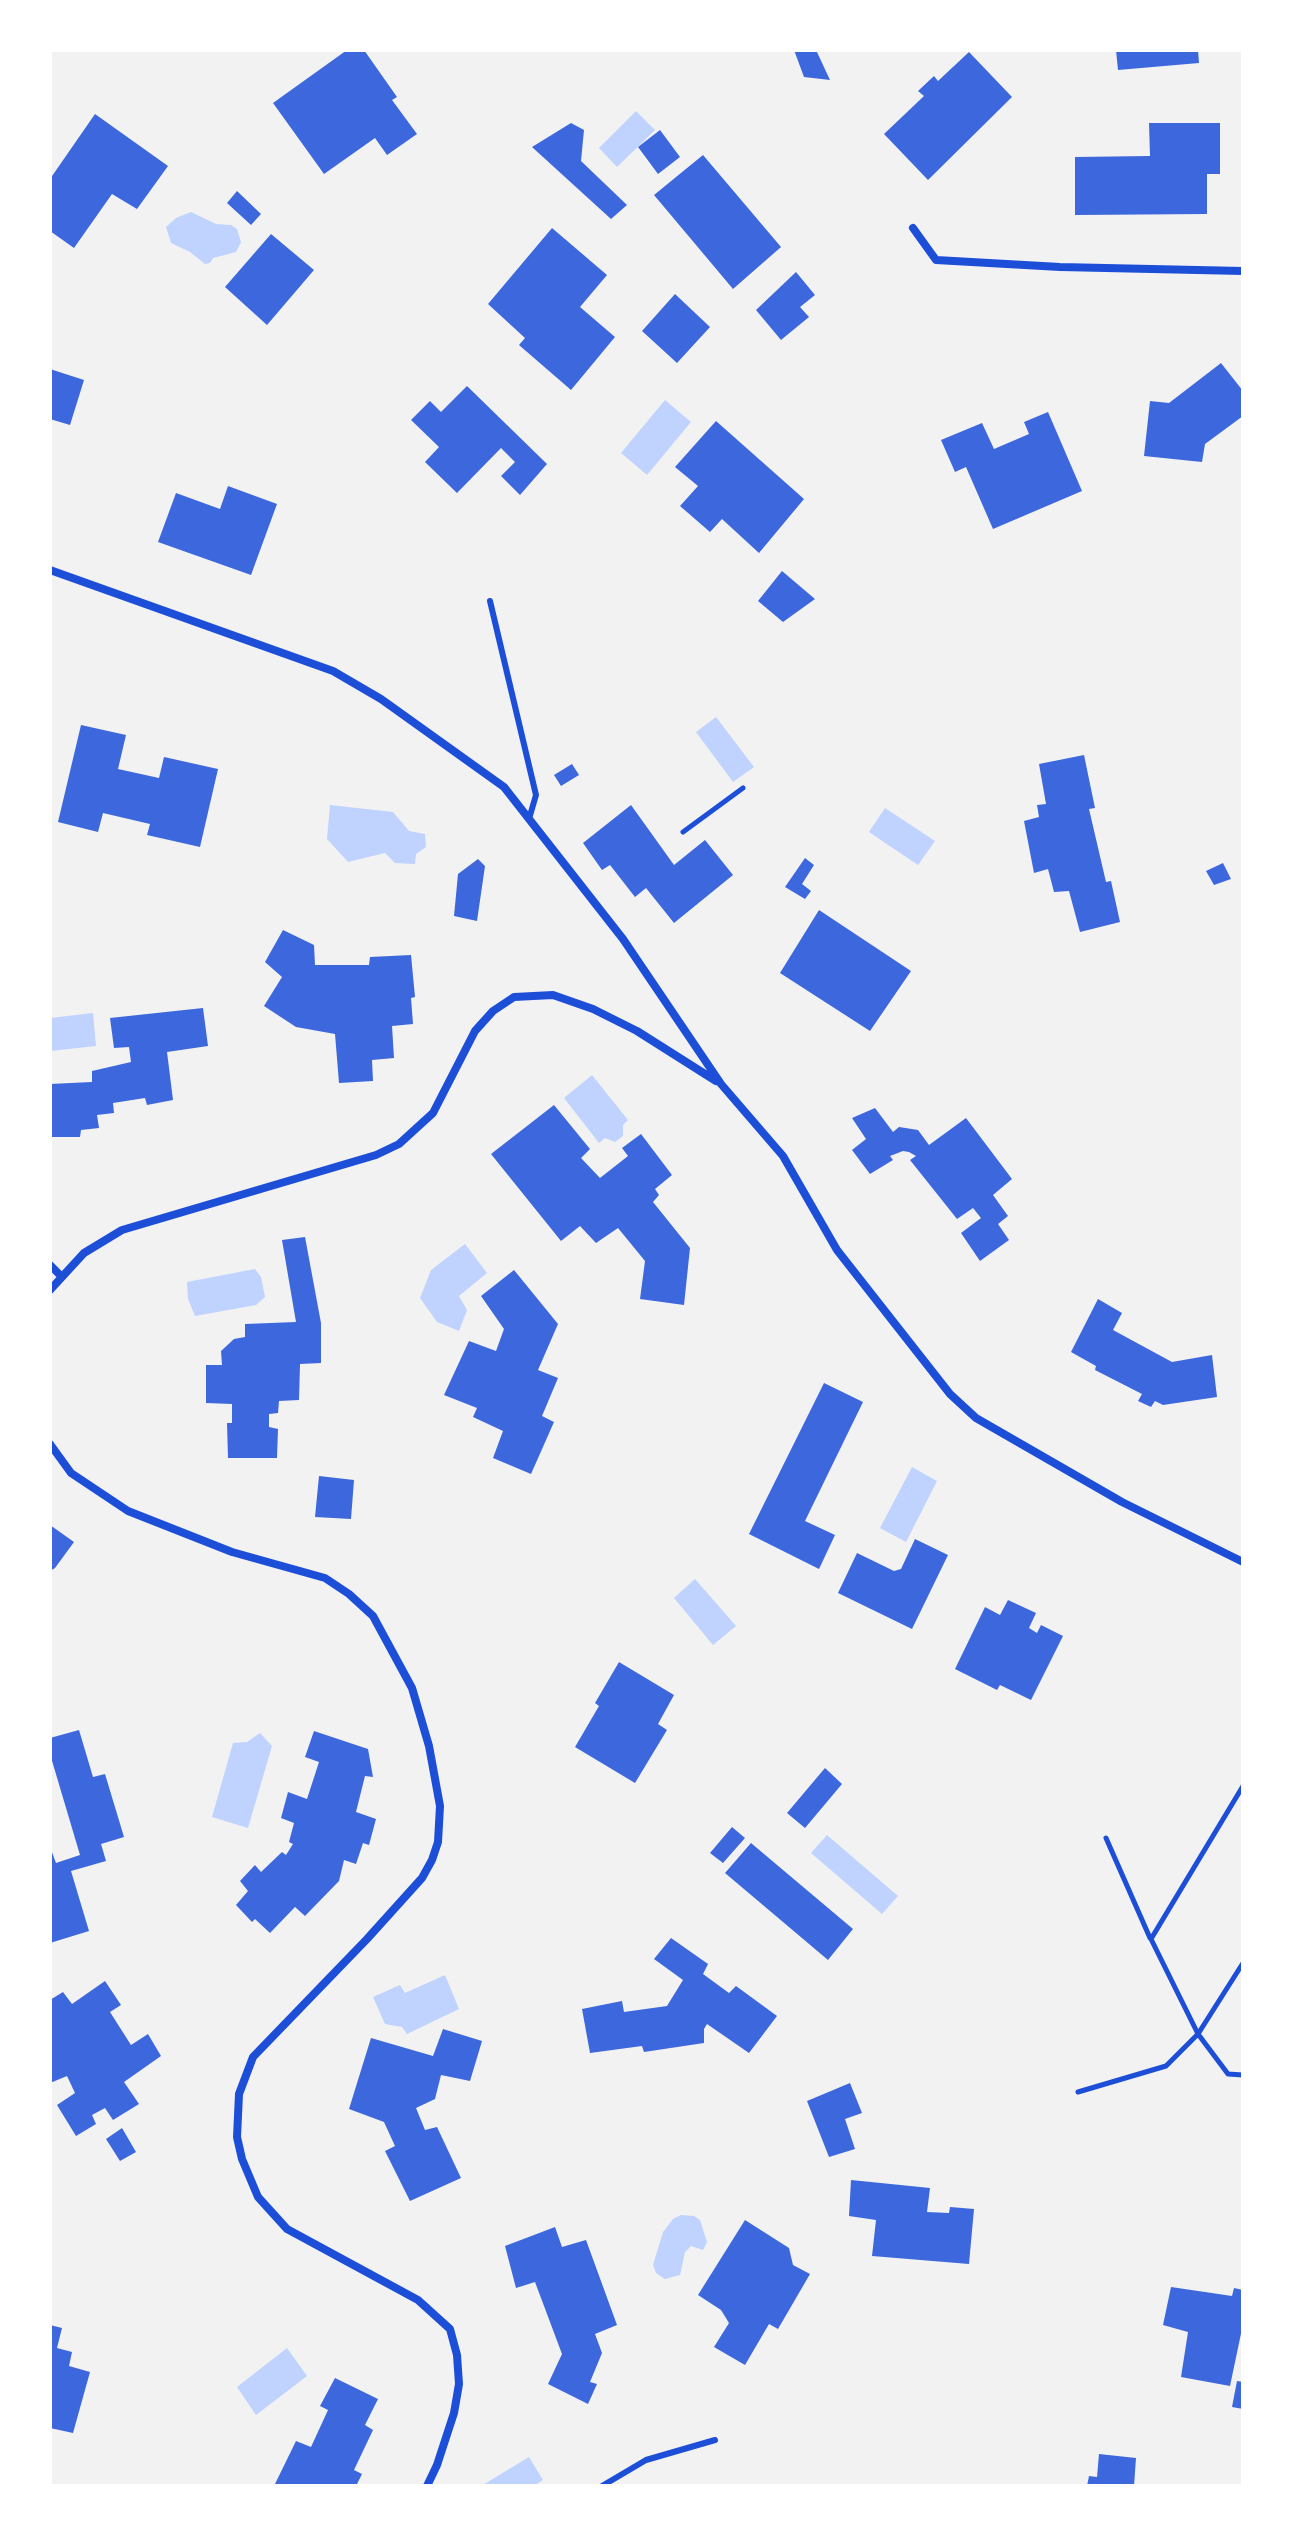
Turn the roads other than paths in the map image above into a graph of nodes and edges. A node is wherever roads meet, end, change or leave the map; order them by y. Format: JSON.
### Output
{"nodes":[{"id":1,"x":913,"y":228,"type":"dead end"},
{"id":2,"x":1243,"y":271,"type":"edge"},
{"id":3,"x":50,"y":570,"type":"edge"},
{"id":4,"x":490,"y":601,"type":"dead end"},
{"id":5,"x":529,"y":819,"type":"junction"},
{"id":6,"x":721,"y":1084,"type":"junction"},
{"id":7,"x":50,"y":1265,"type":"edge"},
{"id":8,"x":61,"y":1276,"type":"junction"},
{"id":9,"x":50,"y":1290,"type":"edge"},
{"id":10,"x":50,"y":1444,"type":"edge"},
{"id":11,"x":1243,"y":1562,"type":"edge"},
{"id":12,"x":715,"y":2440,"type":"dead end"},
{"id":13,"x":427,"y":2486,"type":"edge"},
{"id":14,"x":602,"y":2486,"type":"edge"}],
"edges":[{"from":1,"to":2,"type":"street"},
{"from":3,"to":5,"type":"street"},
{"from":4,"to":5,"type":"lane"},
{"from":5,"to":6,"type":"street"},
{"from":6,"to":8,"type":"street"},
{"from":6,"to":11,"type":"street"},
{"from":7,"to":8,"type":"street"},
{"from":8,"to":9,"type":"street"},
{"from":10,"to":13,"type":"street"},
{"from":12,"to":14,"type":"lane"}]}
